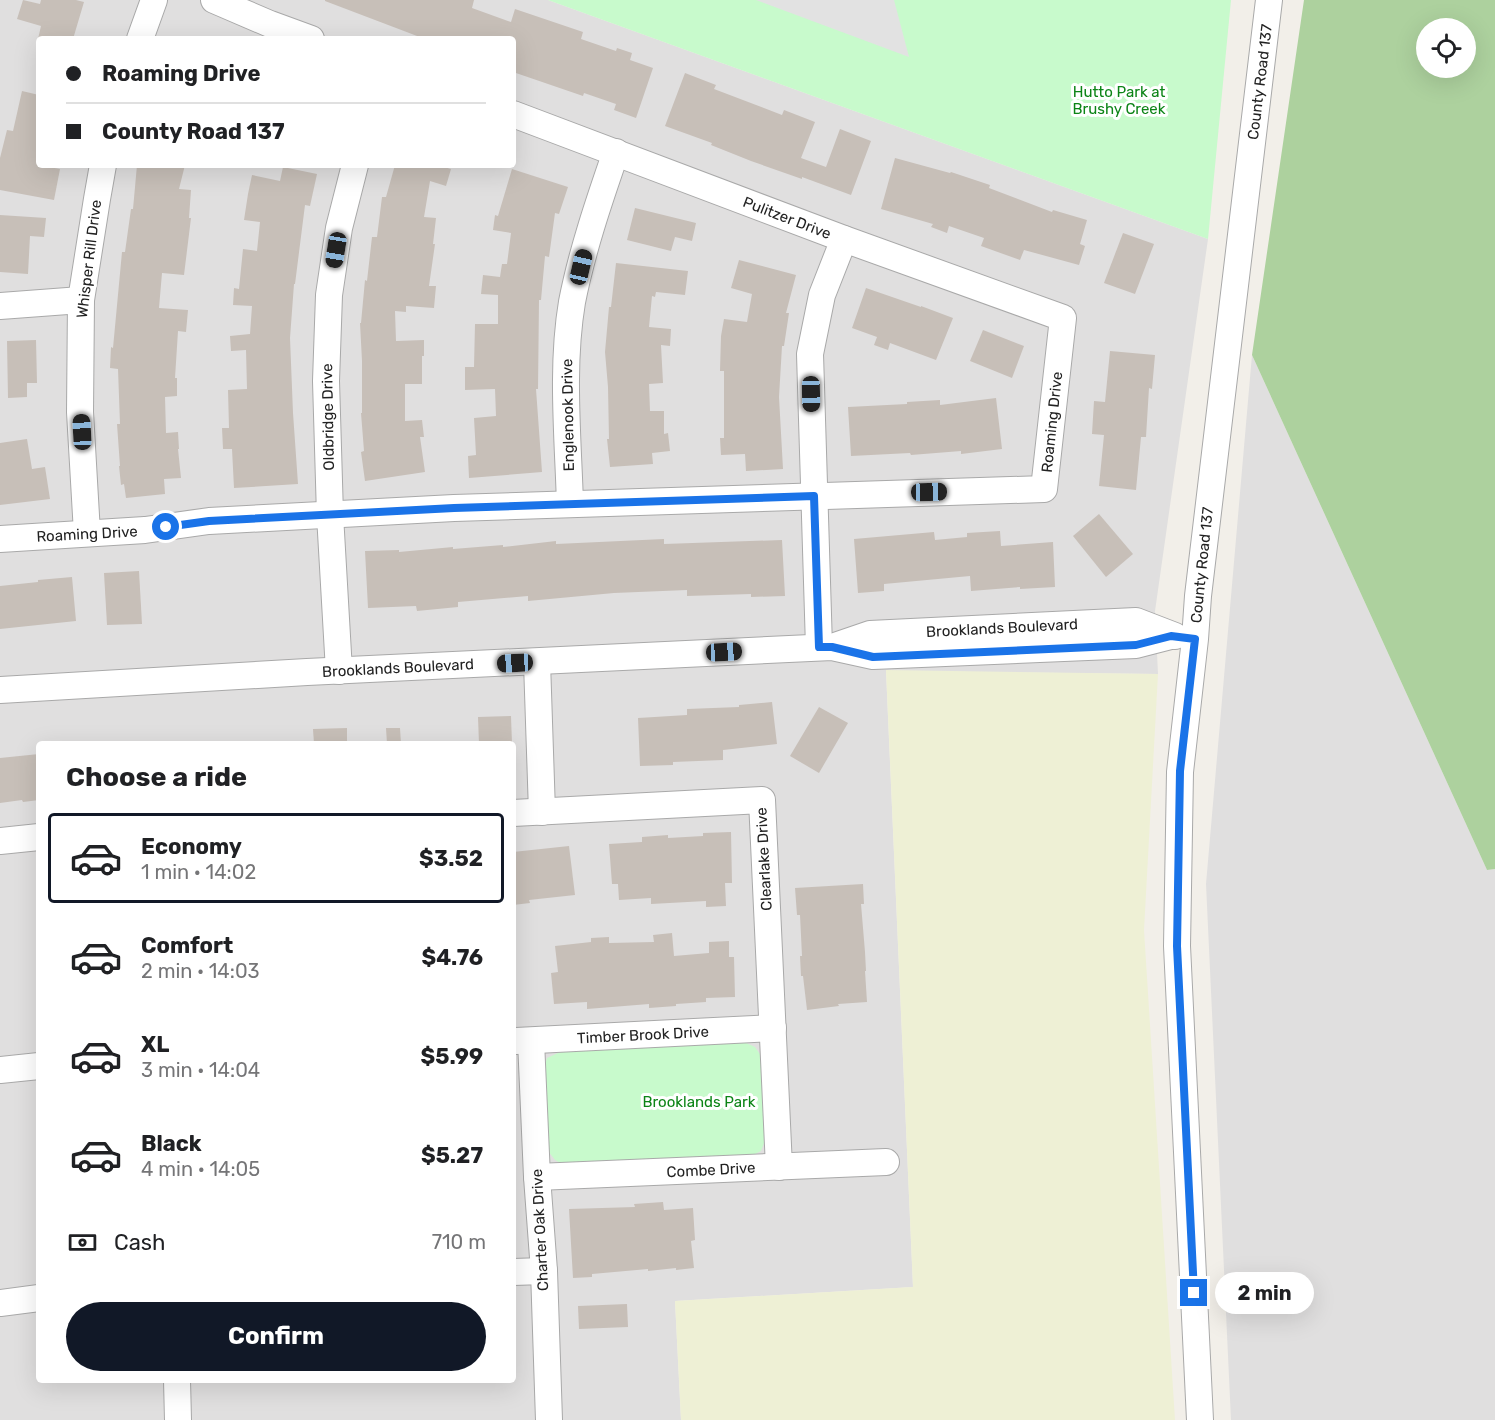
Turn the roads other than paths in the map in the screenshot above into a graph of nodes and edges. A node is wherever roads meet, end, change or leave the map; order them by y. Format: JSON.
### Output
{"nodes":[{"id":1,"x":154,"y":0,"type":"edge"},
{"id":2,"x":214,"y":0,"type":"edge"},
{"id":3,"x":1269,"y":0,"type":"edge"},
{"id":4,"x":141,"y":36,"type":"edge"},
{"id":5,"x":303,"y":36,"type":"edge"},
{"id":6,"x":516,"y":115,"type":"edge"},
{"id":7,"x":616,"y":152,"type":"junction"},
{"id":8,"x":102,"y":168,"type":"edge"},
{"id":9,"x":354,"y":168,"type":"edge"},
{"id":10,"x":844,"y":239,"type":"junction"},
{"id":11,"x":81,"y":300,"type":"junction"},
{"id":12,"x":0,"y":306,"type":"edge"},
{"id":13,"x":1063,"y":318,"type":"joint"},
{"id":14,"x":814,"y":496,"type":"junction"},
{"id":15,"x":570,"y":504,"type":"junction"},
{"id":16,"x":330,"y":515,"type":"junction"},
{"id":17,"x":87,"y":533,"type":"junction"},
{"id":18,"x":0,"y":539,"type":"edge"},
{"id":19,"x":1183,"y":637,"type":"junction"},
{"id":20,"x":825,"y":647,"type":"junction"},
{"id":21,"x":537,"y":662,"type":"junction"},
{"id":22,"x":339,"y":671,"type":"junction"},
{"id":23,"x":0,"y":690,"type":"edge"},
{"id":24,"x":542,"y":812,"type":"junction"},
{"id":25,"x":516,"y":813,"type":"edge"},
{"id":26,"x":36,"y":837,"type":"edge"},
{"id":27,"x":0,"y":841,"type":"edge"},
{"id":28,"x":773,"y":1028,"type":"junction"},
{"id":29,"x":522,"y":1041,"type":"edge"},
{"id":30,"x":36,"y":1066,"type":"edge"},
{"id":31,"x":0,"y":1070,"type":"edge"},
{"id":32,"x":886,"y":1162,"type":"dead end"},
{"id":33,"x":779,"y":1167,"type":"junction"},
{"id":34,"x":537,"y":1177,"type":"junction"},
{"id":35,"x":544,"y":1271,"type":"junction"},
{"id":36,"x":516,"y":1272,"type":"edge"},
{"id":37,"x":36,"y":1298,"type":"edge"},
{"id":38,"x":0,"y":1303,"type":"edge"},
{"id":39,"x":177,"y":1383,"type":"edge"},
{"id":40,"x":178,"y":1420,"type":"edge"},
{"id":41,"x":549,"y":1420,"type":"edge"},
{"id":42,"x":1200,"y":1420,"type":"edge"}],
"edges":[{"from":1,"to":4,"type":"street"},
{"from":2,"to":5,"type":"street"},
{"from":3,"to":19,"type":"street","name":"County Road 137"},
{"from":6,"to":7,"type":"street","name":"Pulitzer Drive"},
{"from":7,"to":10,"type":"street","name":"Pulitzer Drive"},
{"from":7,"to":15,"type":"street","name":"Englenook Drive"},
{"from":8,"to":11,"type":"street","name":"Whisper Rill Drive"},
{"from":9,"to":16,"type":"street","name":"Oldbridge Drive"},
{"from":10,"to":13,"type":"street","name":"Pulitzer Drive"},
{"from":10,"to":14,"type":"street"},
{"from":11,"to":12,"type":"street"},
{"from":11,"to":17,"type":"street","name":"Whisper Rill Drive"},
{"from":13,"to":14,"type":"street","name":"Roaming Drive"},
{"from":14,"to":15,"type":"street","name":"Roaming Drive"},
{"from":14,"to":20,"type":"street"},
{"from":15,"to":16,"type":"street","name":"Roaming Drive"},
{"from":16,"to":17,"type":"street","name":"Roaming Drive"},
{"from":16,"to":22,"type":"street","name":"Oldbridge Drive"},
{"from":17,"to":18,"type":"street","name":"Roaming Drive"},
{"from":19,"to":20,"type":"street","name":"Brooklands Boulevard"},
{"from":19,"to":42,"type":"street","name":"County Road 137"},
{"from":20,"to":21,"type":"street","name":"Brooklands Boulevard"},
{"from":21,"to":22,"type":"street","name":"Brooklands Boulevard"},
{"from":21,"to":24,"type":"street"},
{"from":22,"to":23,"type":"street","name":"Brooklands Boulevard"},
{"from":24,"to":25,"type":"street","name":"Clearlake Drive"},
{"from":24,"to":28,"type":"street","name":"Clearlake Drive"},
{"from":26,"to":27,"type":"street"},
{"from":28,"to":29,"type":"street","name":"Timber Brook Drive"},
{"from":28,"to":33,"type":"street","name":"Clearlake Drive"},
{"from":29,"to":34,"type":"street","name":"Charter Oak Drive"},
{"from":30,"to":31,"type":"street"},
{"from":32,"to":33,"type":"street","name":"Combe Drive"},
{"from":33,"to":34,"type":"street","name":"Combe Drive"},
{"from":34,"to":35,"type":"street","name":"Charter Oak Drive"},
{"from":35,"to":36,"type":"street"},
{"from":35,"to":41,"type":"street","name":"Charter Oak Drive"},
{"from":37,"to":38,"type":"street"},
{"from":39,"to":40,"type":"street"}]}
